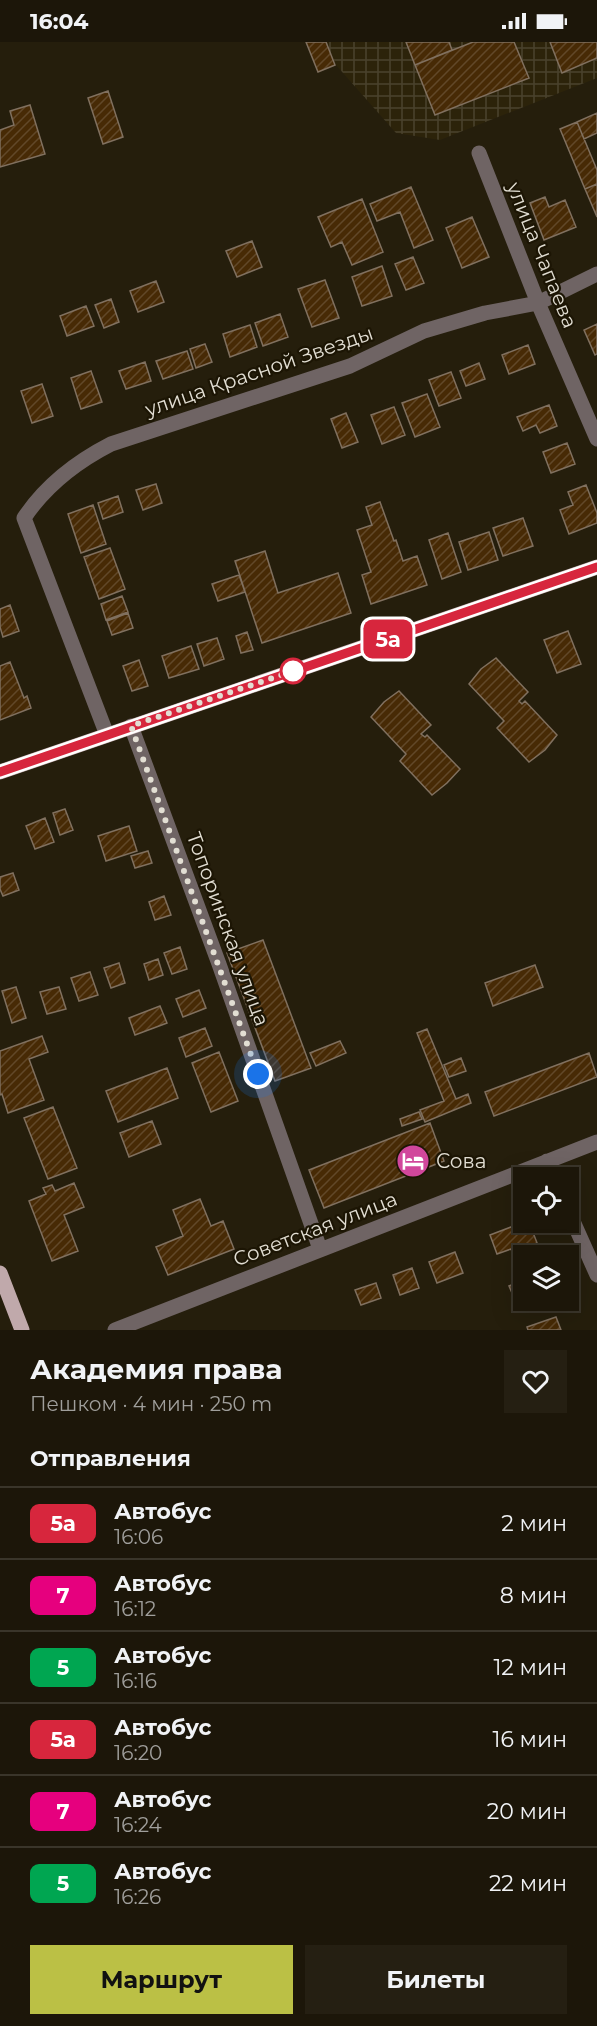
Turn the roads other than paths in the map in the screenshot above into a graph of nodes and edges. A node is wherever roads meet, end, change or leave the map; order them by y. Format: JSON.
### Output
{"nodes":[{"id":1,"x":478,"y":153,"type":"dead end"},
{"id":2,"x":597,"y":274,"type":"edge"},
{"id":3,"x":538,"y":303,"type":"junction"},
{"id":4,"x":597,"y":439,"type":"edge"},
{"id":5,"x":597,"y":567,"type":"edge"},
{"id":6,"x":131,"y":726,"type":"junction"},
{"id":7,"x":106,"y":735,"type":"junction"},
{"id":8,"x":0,"y":772,"type":"edge"},
{"id":9,"x":597,"y":1142,"type":"edge"},
{"id":10,"x":547,"y":1161,"type":"junction"},
{"id":11,"x":549,"y":1167,"type":"edge"},
{"id":12,"x":578,"y":1233,"type":"edge"},
{"id":13,"x":320,"y":1250,"type":"junction"},
{"id":14,"x":0,"y":1273,"type":"edge"},
{"id":15,"x":597,"y":1275,"type":"edge"},
{"id":16,"x":136,"y":1326,"type":"edge"},
{"id":17,"x":22,"y":1330,"type":"edge"},
{"id":18,"x":116,"y":1330,"type":"edge"}],
"edges":[{"from":1,"to":3,"type":"street","name":"улица Чапаева"},
{"from":2,"to":3,"type":"street","name":"улица Красной Звезды"},
{"from":3,"to":4,"type":"street","name":"улица Чапаева"},
{"from":3,"to":7,"type":"street","name":"улица Красной Звезды"},
{"from":5,"to":6,"type":"main road"},
{"from":6,"to":7,"type":"main road"},
{"from":6,"to":13,"type":"street","name":"Топоринская улица"},
{"from":7,"to":8,"type":"main road"},
{"from":9,"to":10,"type":"street","name":"Советская улица"},
{"from":10,"to":11,"type":"street"},
{"from":10,"to":13,"type":"street","name":"Советская улица"},
{"from":12,"to":15,"type":"street"},
{"from":13,"to":16,"type":"street","name":"Советская улица"},
{"from":14,"to":17,"type":"main road"},
{"from":16,"to":18,"type":"street","name":"Советская улица"}]}
